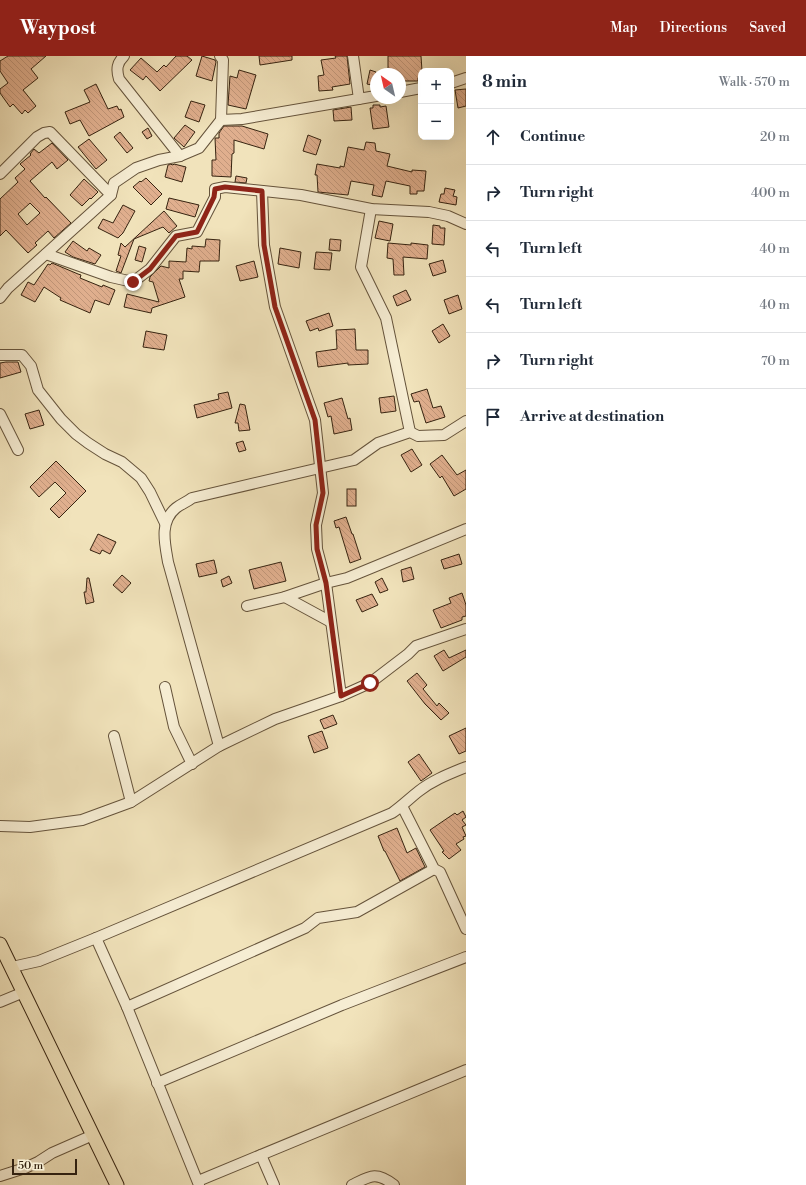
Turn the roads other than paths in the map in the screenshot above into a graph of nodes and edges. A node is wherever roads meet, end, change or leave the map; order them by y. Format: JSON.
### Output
{"nodes":[{"id":1,"x":124,"y":56,"type":"edge"},
{"id":2,"x":220,"y":56,"type":"edge"},
{"id":3,"x":353,"y":56,"type":"edge"},
{"id":4,"x":466,"y":78,"type":"edge"},
{"id":5,"x":454,"y":82,"type":"edge"},
{"id":6,"x":418,"y":89,"type":"edge"},
{"id":7,"x":406,"y":91,"type":"edge"},
{"id":8,"x":370,"y":97,"type":"edge"},
{"id":9,"x":359,"y":99,"type":"junction"},
{"id":10,"x":221,"y":120,"type":"junction"},
{"id":11,"x":180,"y":156,"type":"junction"},
{"id":12,"x":0,"y":174,"type":"edge"},
{"id":13,"x":262,"y":191,"type":"junction"},
{"id":14,"x":111,"y":195,"type":"junction"},
{"id":15,"x":371,"y":209,"type":"junction"},
{"id":16,"x":466,"y":224,"type":"edge"},
{"id":17,"x":46,"y":254,"type":"junction"},
{"id":18,"x":0,"y":298,"type":"edge"},
{"id":19,"x":0,"y":355,"type":"edge"},
{"id":20,"x":0,"y":414,"type":"edge"},
{"id":21,"x":466,"y":421,"type":"edge"},
{"id":22,"x":410,"y":432,"type":"junction"},
{"id":23,"x":18,"y":450,"type":"dead end"},
{"id":24,"x":320,"y":469,"type":"junction"},
{"id":25,"x":165,"y":523,"type":"junction"},
{"id":26,"x":466,"y":529,"type":"edge"},
{"id":27,"x":326,"y":583,"type":"junction"},
{"id":28,"x":285,"y":598,"type":"junction"},
{"id":29,"x":247,"y":606,"type":"dead end"},
{"id":30,"x":331,"y":622,"type":"junction"},
{"id":31,"x":466,"y":629,"type":"edge"},
{"id":32,"x":165,"y":687,"type":"dead end"},
{"id":33,"x":341,"y":696,"type":"junction"},
{"id":34,"x":114,"y":736,"type":"dead end"},
{"id":35,"x":219,"y":746,"type":"junction"},
{"id":36,"x":192,"y":764,"type":"junction"},
{"id":37,"x":466,"y":767,"type":"edge"},
{"id":38,"x":131,"y":802,"type":"junction"},
{"id":39,"x":402,"y":806,"type":"junction"},
{"id":40,"x":0,"y":826,"type":"edge"},
{"id":41,"x":434,"y":869,"type":"junction"},
{"id":42,"x":466,"y":929,"type":"edge"},
{"id":43,"x":96,"y":938,"type":"junction"},
{"id":44,"x":0,"y":944,"type":"edge"},
{"id":45,"x":466,"y":957,"type":"edge"},
{"id":46,"x":12,"y":967,"type":"junction"},
{"id":47,"x":24,"y":992,"type":"junction"},
{"id":48,"x":0,"y":1002,"type":"edge"},
{"id":49,"x":127,"y":1008,"type":"junction"},
{"id":50,"x":466,"y":1070,"type":"edge"},
{"id":51,"x":157,"y":1083,"type":"junction"},
{"id":52,"x":93,"y":1135,"type":"junction"},
{"id":53,"x":261,"y":1155,"type":"junction"},
{"id":54,"x":0,"y":1176,"type":"edge"},
{"id":55,"x":198,"y":1183,"type":"edge"},
{"id":56,"x":117,"y":1185,"type":"edge"},
{"id":57,"x":274,"y":1185,"type":"edge"},
{"id":58,"x":352,"y":1185,"type":"edge"},
{"id":59,"x":394,"y":1185,"type":"edge"}],
"edges":[{"from":1,"to":11,"type":"street"},
{"from":2,"to":10,"type":"street"},
{"from":3,"to":9,"type":"street"},
{"from":4,"to":5,"type":"street"},
{"from":6,"to":7,"type":"street"},
{"from":8,"to":9,"type":"street"},
{"from":9,"to":10,"type":"street"},
{"from":10,"to":11,"type":"street"},
{"from":11,"to":14,"type":"street"},
{"from":12,"to":14,"type":"street"},
{"from":13,"to":15,"type":"street"},
{"from":13,"to":17,"type":"street"},
{"from":13,"to":24,"type":"street"},
{"from":14,"to":17,"type":"street"},
{"from":15,"to":16,"type":"street"},
{"from":15,"to":22,"type":"street"},
{"from":17,"to":18,"type":"street"},
{"from":19,"to":25,"type":"street"},
{"from":20,"to":23,"type":"street"},
{"from":21,"to":22,"type":"street"},
{"from":22,"to":24,"type":"street"},
{"from":24,"to":25,"type":"street"},
{"from":24,"to":27,"type":"street"},
{"from":25,"to":35,"type":"street"},
{"from":26,"to":27,"type":"street"},
{"from":27,"to":28,"type":"street"},
{"from":27,"to":30,"type":"street"},
{"from":28,"to":29,"type":"street"},
{"from":28,"to":30,"type":"street"},
{"from":30,"to":33,"type":"street"},
{"from":31,"to":33,"type":"street"},
{"from":32,"to":36,"type":"street"},
{"from":33,"to":35,"type":"street"},
{"from":34,"to":38,"type":"street"},
{"from":35,"to":36,"type":"street"},
{"from":36,"to":38,"type":"street"},
{"from":37,"to":39,"type":"street"},
{"from":38,"to":40,"type":"street"},
{"from":39,"to":41,"type":"street"},
{"from":39,"to":43,"type":"street"},
{"from":41,"to":42,"type":"street"},
{"from":41,"to":49,"type":"street"},
{"from":43,"to":46,"type":"street"},
{"from":43,"to":49,"type":"street"},
{"from":44,"to":46,"type":"main road"},
{"from":45,"to":51,"type":"street"},
{"from":46,"to":47,"type":"main road"},
{"from":47,"to":48,"type":"street"},
{"from":47,"to":52,"type":"main road"},
{"from":49,"to":51,"type":"street"},
{"from":50,"to":53,"type":"street"},
{"from":51,"to":55,"type":"street"},
{"from":52,"to":54,"type":"street"},
{"from":52,"to":56,"type":"main road"},
{"from":53,"to":55,"type":"street"},
{"from":53,"to":57,"type":"street"},
{"from":58,"to":59,"type":"street"}]}
